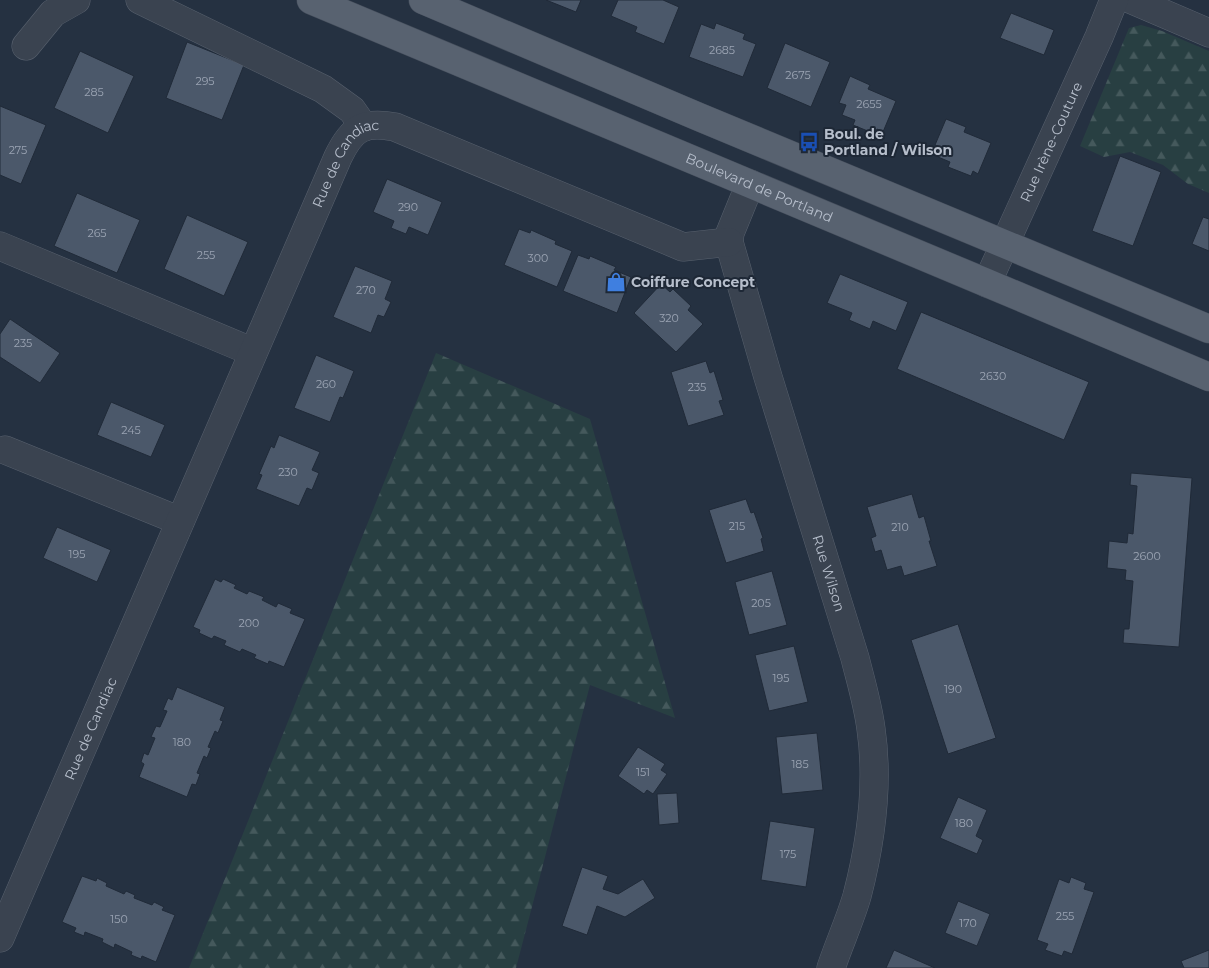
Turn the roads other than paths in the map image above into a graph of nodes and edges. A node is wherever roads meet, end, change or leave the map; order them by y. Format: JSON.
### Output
{"nodes":[{"id":1,"x":76,"y":0,"type":"edge"},
{"id":2,"x":140,"y":0,"type":"edge"},
{"id":3,"x":310,"y":0,"type":"edge"},
{"id":4,"x":423,"y":0,"type":"edge"},
{"id":5,"x":1114,"y":0,"type":"edge"},
{"id":6,"x":1132,"y":0,"type":"edge"},
{"id":7,"x":1209,"y":33,"type":"edge"},
{"id":8,"x":26,"y":46,"type":"dead end"},
{"id":9,"x":364,"y":127,"type":"junction"},
{"id":10,"x":750,"y":184,"type":"junction"},
{"id":11,"x":729,"y":242,"type":"junction"},
{"id":12,"x":1003,"y":243,"type":"junction"},
{"id":13,"x":0,"y":246,"type":"edge"},
{"id":14,"x":987,"y":283,"type":"junction"},
{"id":15,"x":1209,"y":330,"type":"edge"},
{"id":16,"x":253,"y":352,"type":"junction"},
{"id":17,"x":1209,"y":377,"type":"edge"},
{"id":18,"x":5,"y":450,"type":"dead end"},
{"id":19,"x":180,"y":521,"type":"junction"},
{"id":20,"x":0,"y":938,"type":"edge"},
{"id":21,"x":831,"y":968,"type":"edge"}],
"edges":[{"from":1,"to":8,"type":"street"},
{"from":2,"to":9,"type":"street"},
{"from":3,"to":10,"type":"main road","name":"Boulevard de Portland"},
{"from":4,"to":12,"type":"main road"},
{"from":5,"to":12,"type":"street","name":"Rue Irène-Couture"},
{"from":6,"to":7,"type":"street"},
{"from":9,"to":11,"type":"street","name":"Rue de Candiac"},
{"from":9,"to":16,"type":"street","name":"Rue de Candiac"},
{"from":10,"to":11,"type":"street"},
{"from":10,"to":14,"type":"main road","name":"Boulevard de Portland"},
{"from":11,"to":21,"type":"street","name":"Rue Wilson"},
{"from":12,"to":14,"type":"street","name":"Rue Irène-Couture"},
{"from":12,"to":15,"type":"main road"},
{"from":13,"to":16,"type":"street"},
{"from":14,"to":17,"type":"main road","name":"Boulevard de Portland"},
{"from":16,"to":19,"type":"street","name":"Rue de Candiac"},
{"from":18,"to":19,"type":"street"},
{"from":19,"to":20,"type":"street","name":"Rue de Candiac"}]}
